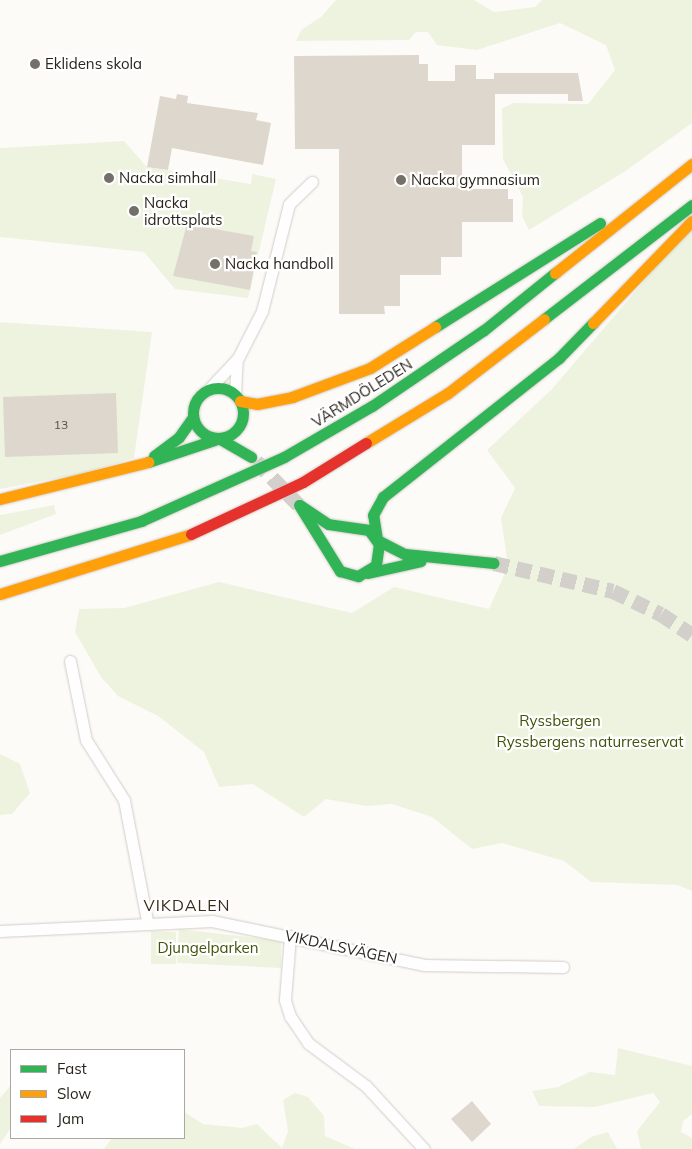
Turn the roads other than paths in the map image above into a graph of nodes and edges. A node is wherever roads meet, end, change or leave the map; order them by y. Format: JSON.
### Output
{"nodes":[{"id":1,"x":692,"y":164,"type":"edge"},
{"id":2,"x":312,"y":182,"type":"dead end"},
{"id":3,"x":692,"y":205,"type":"edge"},
{"id":4,"x":692,"y":220,"type":"edge"},
{"id":5,"x":238,"y":358,"type":"junction"},
{"id":6,"x":207,"y":390,"type":"junction"},
{"id":7,"x":238,"y":398,"type":"junction"},
{"id":8,"x":193,"y":418,"type":"junction"},
{"id":9,"x":241,"y":423,"type":"junction"},
{"id":10,"x":218,"y":439,"type":"junction"},
{"id":11,"x":133,"y":468,"type":"junction"},
{"id":12,"x":0,"y":499,"type":"edge"},
{"id":13,"x":377,"y":540,"type":"junction"},
{"id":14,"x":80,"y":542,"type":"junction"},
{"id":15,"x":0,"y":551,"type":"edge"},
{"id":16,"x":445,"y":560,"type":"junction"},
{"id":17,"x":0,"y":561,"type":"edge"},
{"id":18,"x":494,"y":563,"type":"tunnel mouth"},
{"id":19,"x":364,"y":574,"type":"junction"},
{"id":20,"x":0,"y":594,"type":"edge"},
{"id":21,"x":70,"y":661,"type":"dead end"},
{"id":22,"x":147,"y":921,"type":"junction"},
{"id":23,"x":0,"y":931,"type":"edge"},
{"id":24,"x":290,"y":936,"type":"junction"},
{"id":25,"x":563,"y":966,"type":"dead end"},
{"id":26,"x":424,"y":1149,"type":"edge"}],
"edges":[{"from":1,"to":7,"type":"main road"},
{"from":1,"to":14,"type":"main road","name":"VÄRMDÖLEDEN"},
{"from":2,"to":5,"type":"street"},
{"from":3,"to":20,"type":"main road"},
{"from":4,"to":13,"type":"main road"},
{"from":5,"to":6,"type":"street"},
{"from":5,"to":7,"type":"street"},
{"from":6,"to":7,"type":"main road"},
{"from":6,"to":8,"type":"main road"},
{"from":7,"to":9,"type":"main road"},
{"from":8,"to":10,"type":"main road"},
{"from":8,"to":11,"type":"main road"},
{"from":9,"to":10,"type":"main road"},
{"from":9,"to":10,"type":"main road"},
{"from":10,"to":11,"type":"main road"},
{"from":11,"to":12,"type":"main road"},
{"from":13,"to":16,"type":"main road"},
{"from":13,"to":19,"type":"main road"},
{"from":13,"to":19,"type":"main road"},
{"from":14,"to":15,"type":"main road"},
{"from":14,"to":17,"type":"main road","name":"VÄRMDÖLEDEN"},
{"from":16,"to":18,"type":"main road"},
{"from":16,"to":19,"type":"main road"},
{"from":21,"to":22,"type":"street"},
{"from":22,"to":23,"type":"street","name":"VIKDALSVÄGEN"},
{"from":22,"to":24,"type":"street","name":"VIKDALSVÄGEN"},
{"from":24,"to":25,"type":"street","name":"VIKDALSVÄGEN"},
{"from":24,"to":26,"type":"street"}]}
